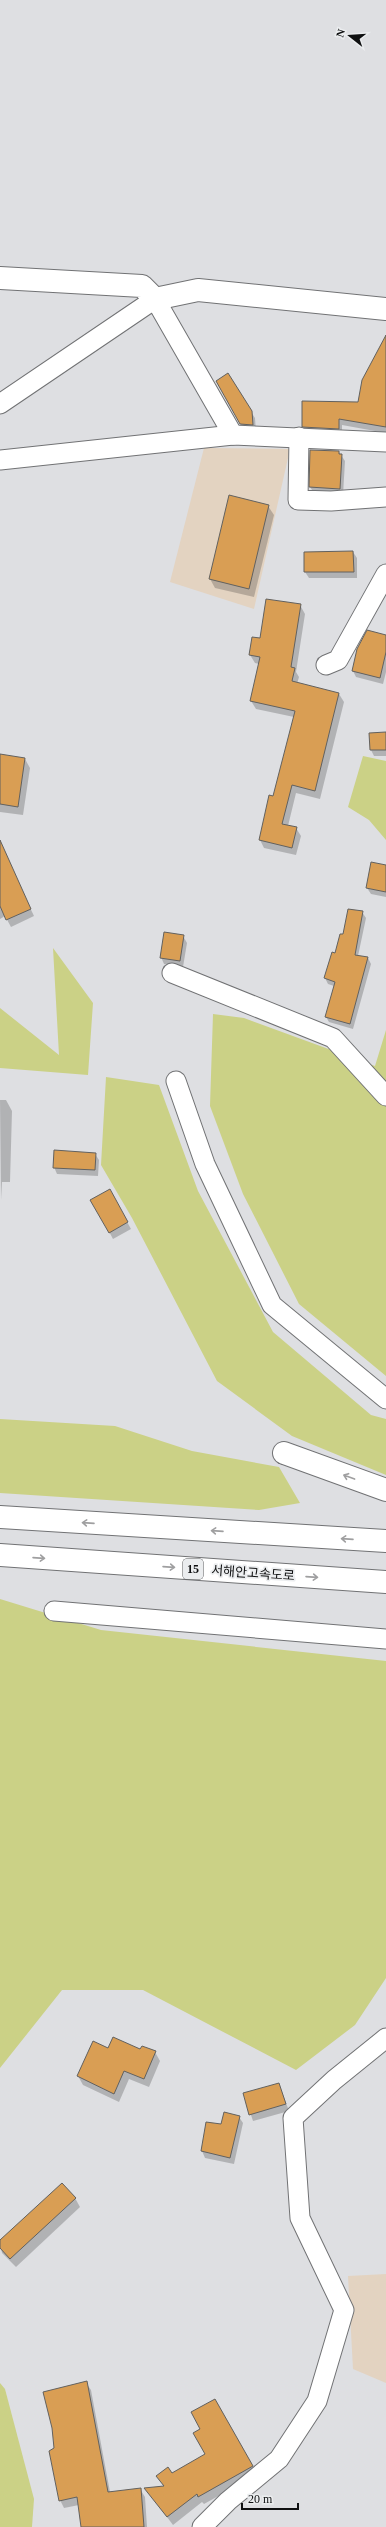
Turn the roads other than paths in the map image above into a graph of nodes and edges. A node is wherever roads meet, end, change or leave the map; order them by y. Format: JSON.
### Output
{"nodes":[{"id":1,"x":0,"y":278,"type":"edge"},
{"id":2,"x":155,"y":299,"type":"junction"},
{"id":3,"x":386,"y":309,"type":"edge"},
{"id":4,"x":0,"y":404,"type":"edge"},
{"id":5,"x":233,"y":436,"type":"junction"},
{"id":6,"x":299,"y":437,"type":"junction"},
{"id":7,"x":386,"y":442,"type":"edge"},
{"id":8,"x":0,"y":460,"type":"edge"},
{"id":9,"x":386,"y":497,"type":"edge"},
{"id":10,"x":386,"y":574,"type":"edge"},
{"id":11,"x":326,"y":665,"type":"dead end"},
{"id":12,"x":172,"y":973,"type":"dead end"},
{"id":13,"x":176,"y":1081,"type":"dead end"},
{"id":14,"x":386,"y":1096,"type":"edge"},
{"id":15,"x":386,"y":1398,"type":"edge"},
{"id":16,"x":284,"y":1453,"type":"dead end"},
{"id":17,"x":386,"y":1490,"type":"edge"},
{"id":18,"x":0,"y":1517,"type":"edge"},
{"id":19,"x":386,"y":1541,"type":"edge"},
{"id":20,"x":0,"y":1555,"type":"edge"},
{"id":21,"x":386,"y":1582,"type":"edge"},
{"id":22,"x":54,"y":1611,"type":"dead end"},
{"id":23,"x":386,"y":1638,"type":"edge"},
{"id":24,"x":386,"y":2038,"type":"edge"},
{"id":25,"x":202,"y":2527,"type":"edge"}],
"edges":[{"from":1,"to":2,"type":"main road"},
{"from":2,"to":3,"type":"main road"},
{"from":2,"to":4,"type":"street"},
{"from":2,"to":5,"type":"street"},
{"from":5,"to":6,"type":"street"},
{"from":5,"to":8,"type":"street"},
{"from":6,"to":7,"type":"street"},
{"from":6,"to":9,"type":"street"},
{"from":10,"to":11,"type":"street"},
{"from":12,"to":14,"type":"street"},
{"from":13,"to":15,"type":"street"},
{"from":17,"to":16,"type":"main road","one_way":true},
{"from":19,"to":18,"type":"main road","one_way":true},
{"from":20,"to":21,"type":"main road","name":"서해안고속도로","number":"15","one_way":true},
{"from":22,"to":23,"type":"street"},
{"from":24,"to":25,"type":"street"}]}
